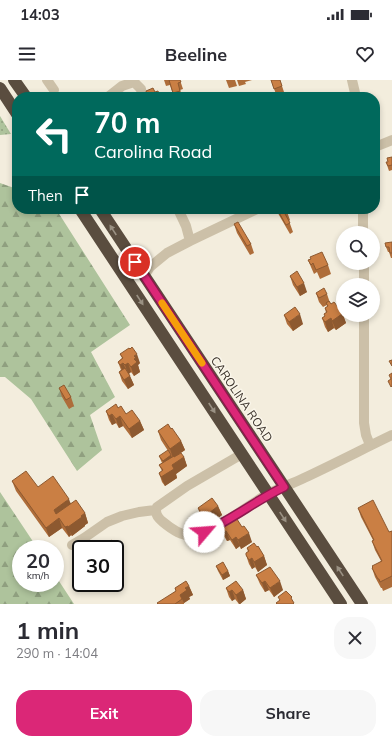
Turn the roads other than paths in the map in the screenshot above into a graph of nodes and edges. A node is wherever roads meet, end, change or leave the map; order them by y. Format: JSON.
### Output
{"nodes":[{"id":1,"x":14,"y":80,"type":"edge"},
{"id":2,"x":47,"y":80,"type":"edge"},
{"id":3,"x":352,"y":80,"type":"edge"},
{"id":4,"x":0,"y":88,"type":"edge"},
{"id":5,"x":54,"y":90,"type":"dead end"},
{"id":6,"x":22,"y":92,"type":"edge"},
{"id":7,"x":114,"y":92,"type":"edge"},
{"id":8,"x":141,"y":92,"type":"edge"},
{"id":9,"x":355,"y":92,"type":"edge"},
{"id":10,"x":12,"y":106,"type":"edge"},
{"id":11,"x":392,"y":140,"type":"edge"},
{"id":12,"x":380,"y":145,"type":"edge"},
{"id":13,"x":83,"y":214,"type":"edge"},
{"id":14,"x":103,"y":214,"type":"edge"},
{"id":15,"x":180,"y":214,"type":"edge"},
{"id":16,"x":247,"y":214,"type":"edge"},
{"id":17,"x":363,"y":214,"type":"edge"},
{"id":18,"x":363,"y":226,"type":"edge"},
{"id":19,"x":190,"y":241,"type":"junction"},
{"id":20,"x":144,"y":276,"type":"junction"},
{"id":21,"x":364,"y":322,"type":"edge"},
{"id":22,"x":392,"y":435,"type":"edge"},
{"id":23,"x":370,"y":446,"type":"junction"},
{"id":24,"x":242,"y":454,"type":"junction"},
{"id":25,"x":284,"y":487,"type":"junction"},
{"id":26,"x":268,"y":494,"type":"junction"},
{"id":27,"x":155,"y":510,"type":"junction"},
{"id":28,"x":80,"y":540,"type":"edge"},
{"id":29,"x":341,"y":604,"type":"edge"},
{"id":30,"x":362,"y":604,"type":"edge"}],
"edges":[{"from":1,"to":6,"type":"highway"},
{"from":2,"to":5,"type":"street"},
{"from":3,"to":9,"type":"street"},
{"from":4,"to":10,"type":"highway"},
{"from":7,"to":8,"type":"street"},
{"from":11,"to":12,"type":"street"},
{"from":13,"to":24,"type":"highway","one_way":true},
{"from":20,"to":14,"type":"highway","name":"CAROLINA ROAD","one_way":true},
{"from":15,"to":19,"type":"street"},
{"from":16,"to":19,"type":"street"},
{"from":17,"to":18,"type":"street"},
{"from":19,"to":20,"type":"street"},
{"from":20,"to":25,"type":"highway","name":"CAROLINA ROAD"},
{"from":21,"to":23,"type":"street"},
{"from":22,"to":23,"type":"street"},
{"from":23,"to":25,"type":"street"},
{"from":24,"to":26,"type":"highway"},
{"from":24,"to":27,"type":"street"},
{"from":25,"to":26,"type":"street"},
{"from":30,"to":25,"type":"highway","name":"CAROLINA ROAD","one_way":true},
{"from":26,"to":27,"type":"street"},
{"from":26,"to":29,"type":"highway","one_way":true},
{"from":27,"to":28,"type":"street"}]}
